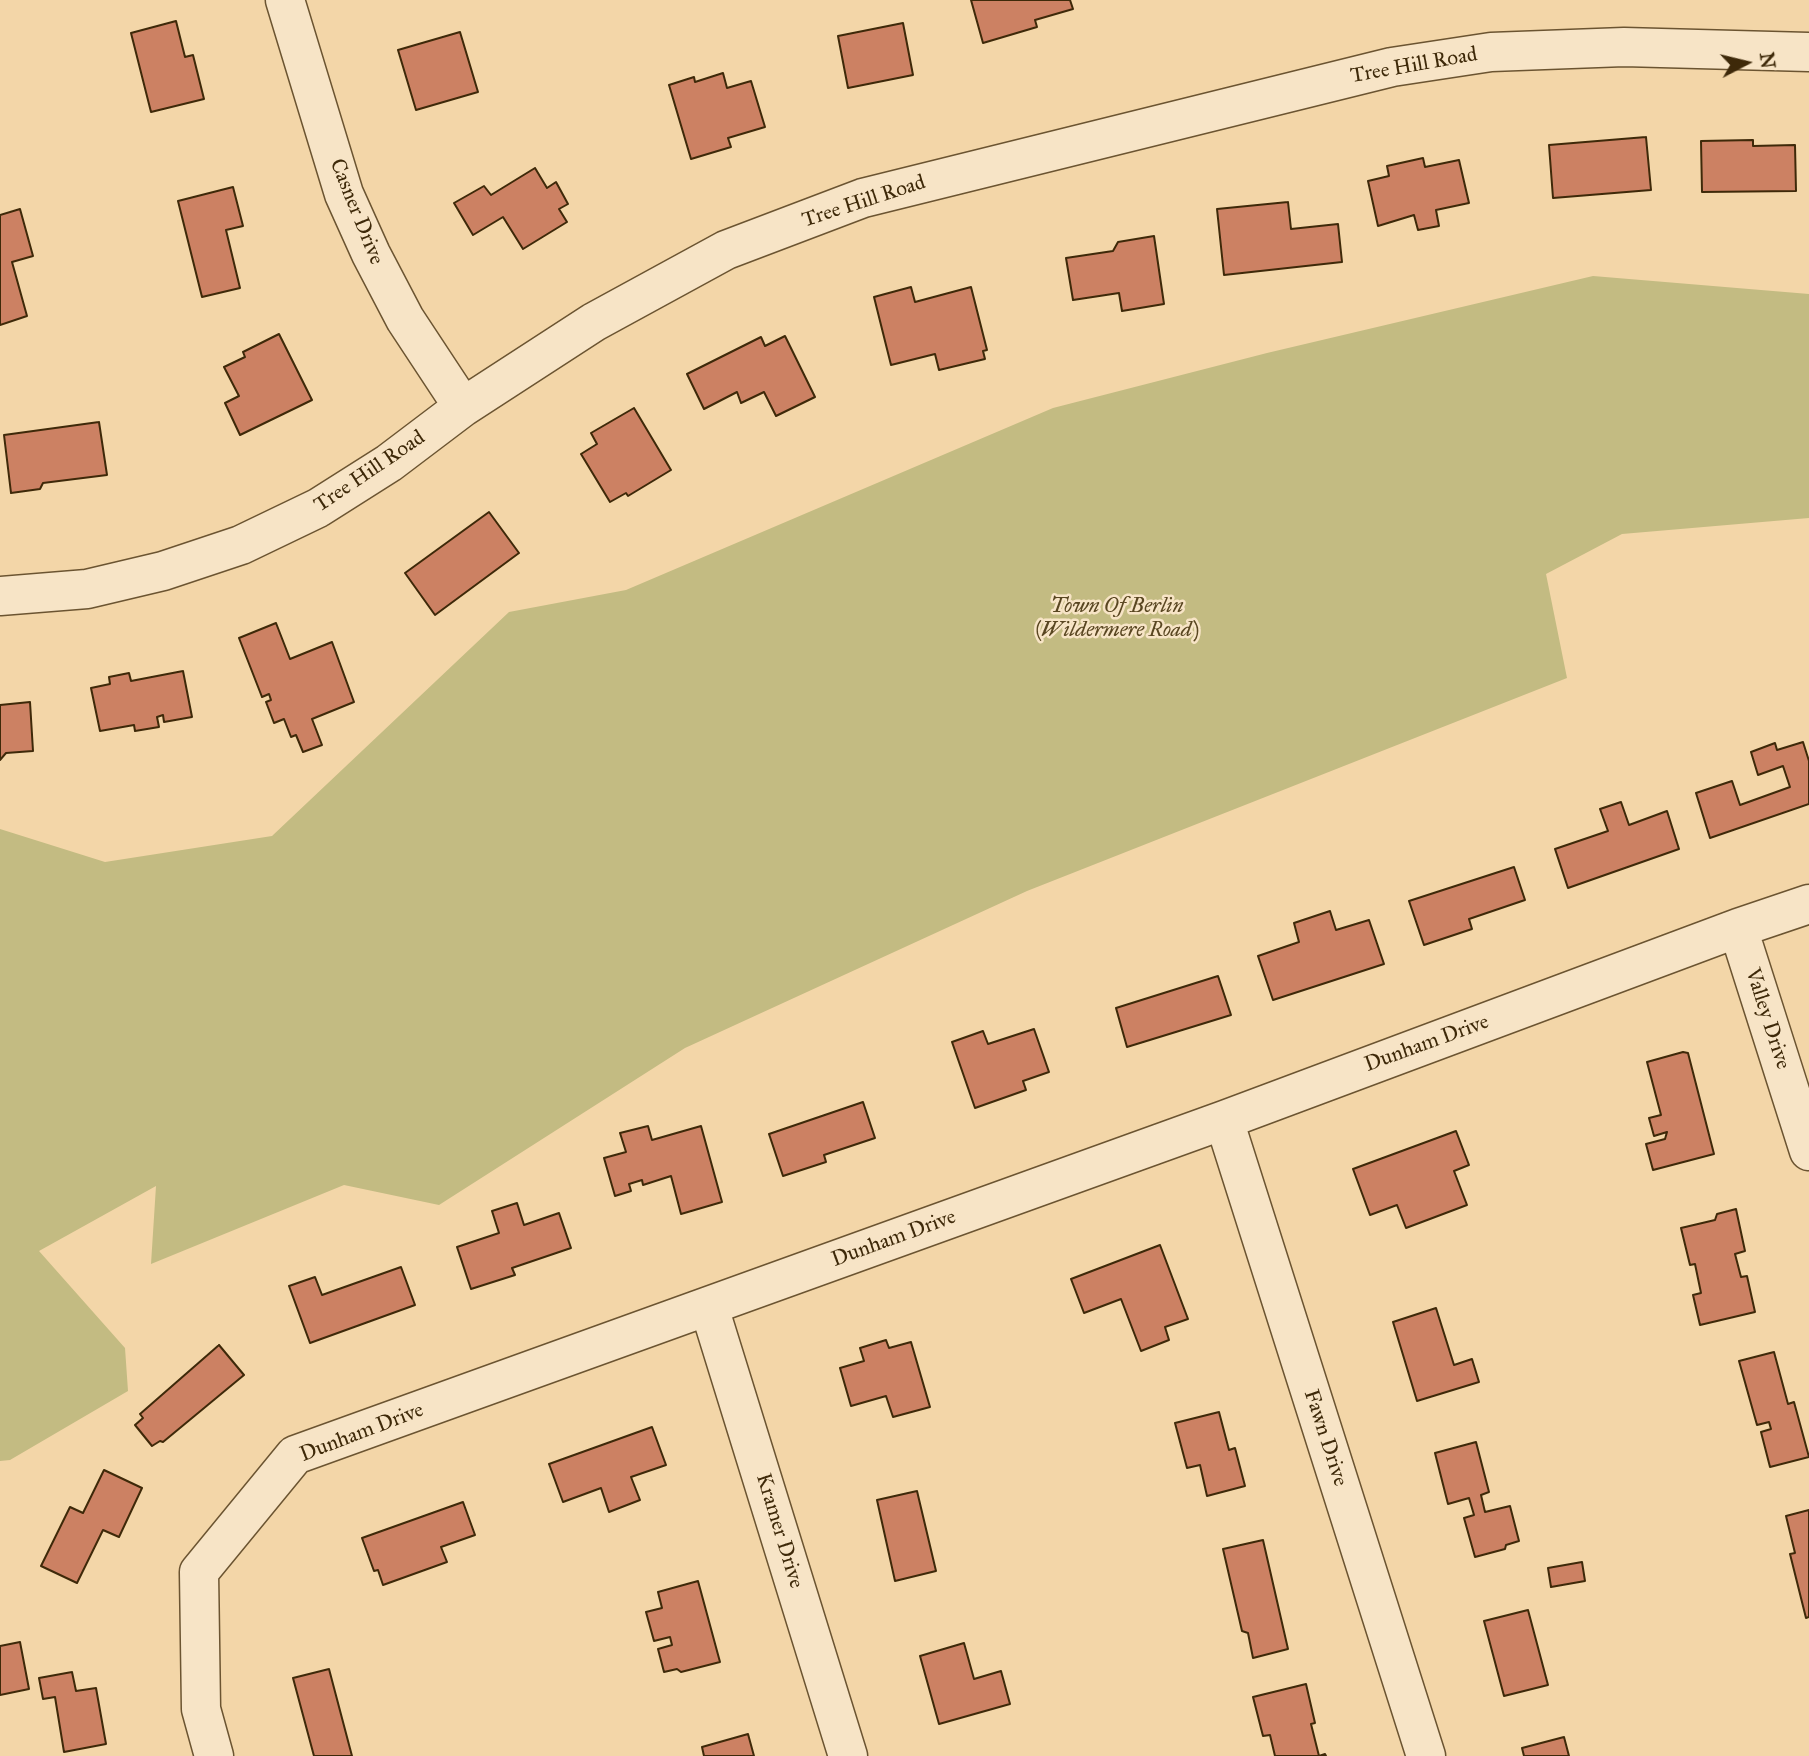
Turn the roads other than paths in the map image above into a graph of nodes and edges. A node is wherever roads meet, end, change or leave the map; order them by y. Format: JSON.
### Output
{"nodes":[{"id":1,"x":285,"y":0,"type":"edge"},
{"id":2,"x":1809,"y":51,"type":"edge"},
{"id":3,"x":463,"y":407,"type":"junction"},
{"id":4,"x":0,"y":596,"type":"edge"},
{"id":5,"x":1809,"y":904,"type":"edge"},
{"id":6,"x":1738,"y":928,"type":"junction"},
{"id":7,"x":1224,"y":1120,"type":"junction"},
{"id":8,"x":1809,"y":1151,"type":"edge"},
{"id":9,"x":709,"y":1307,"type":"junction"},
{"id":10,"x":214,"y":1756,"type":"edge"},
{"id":11,"x":848,"y":1756,"type":"edge"},
{"id":12,"x":1426,"y":1756,"type":"edge"}],
"edges":[{"from":1,"to":3,"type":"street","name":"Casner Drive"},
{"from":2,"to":3,"type":"street","name":"Tree Hill Road"},
{"from":3,"to":4,"type":"street","name":"Tree Hill Road"},
{"from":5,"to":6,"type":"street","name":"Dunham Drive"},
{"from":6,"to":7,"type":"street","name":"Dunham Drive"},
{"from":6,"to":8,"type":"street","name":"Valley Drive"},
{"from":7,"to":9,"type":"street","name":"Dunham Drive"},
{"from":7,"to":12,"type":"street","name":"Fawn Drive"},
{"from":9,"to":10,"type":"street","name":"Dunham Drive"},
{"from":9,"to":11,"type":"street","name":"Kramer Drive"}]}
